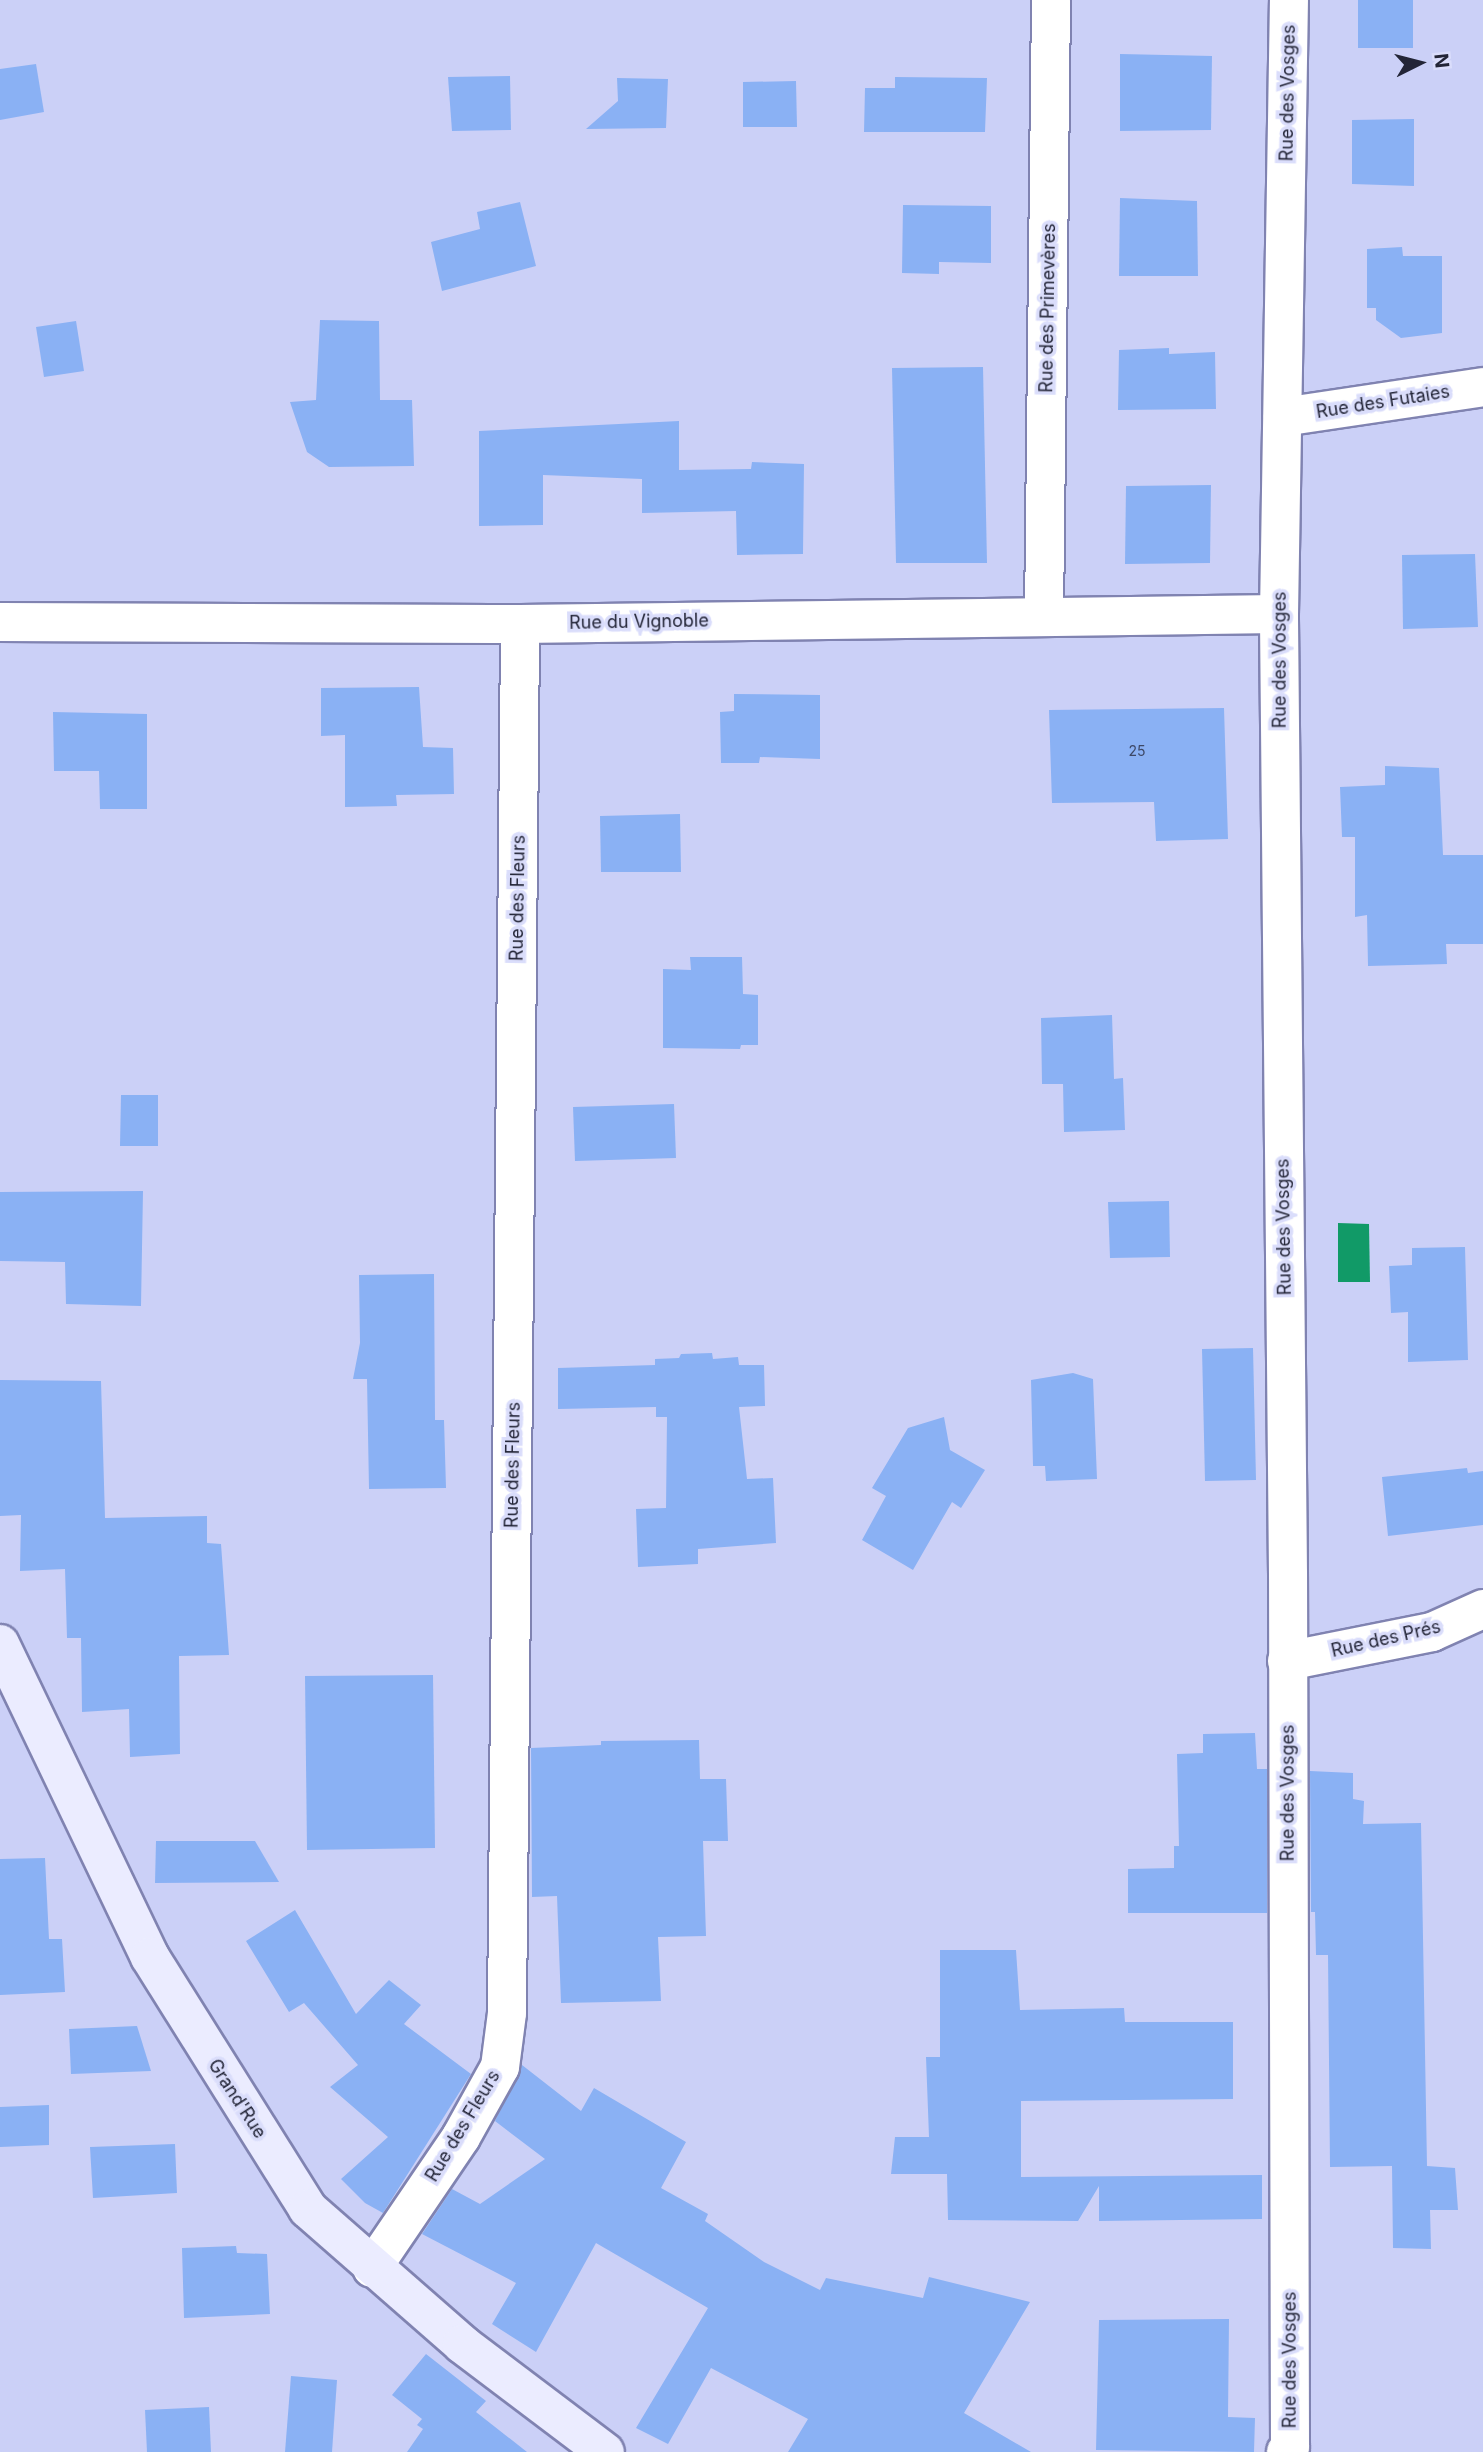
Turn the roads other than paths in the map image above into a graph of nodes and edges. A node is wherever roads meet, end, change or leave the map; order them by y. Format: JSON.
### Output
{"nodes":[{"id":1,"x":1051,"y":0,"type":"edge"},
{"id":2,"x":1289,"y":0,"type":"edge"},
{"id":3,"x":1483,"y":387,"type":"edge"},
{"id":4,"x":1283,"y":417,"type":"junction"},
{"id":5,"x":1279,"y":614,"type":"junction"},
{"id":6,"x":1044,"y":617,"type":"junction"},
{"id":7,"x":0,"y":622,"type":"edge"},
{"id":8,"x":520,"y":624,"type":"junction"},
{"id":9,"x":1483,"y":1609,"type":"edge"},
{"id":10,"x":0,"y":1644,"type":"edge"},
{"id":11,"x":1287,"y":1661,"type":"junction"},
{"id":12,"x":372,"y":2268,"type":"junction"},
{"id":13,"x":605,"y":2452,"type":"edge"},
{"id":14,"x":1286,"y":2452,"type":"edge"}],
"edges":[{"from":1,"to":6,"type":"street","name":"Rue des Primevères"},
{"from":2,"to":4,"type":"street","name":"Rue des Vosges"},
{"from":3,"to":4,"type":"street","name":"Rue des Futaies"},
{"from":4,"to":5,"type":"street","name":"Rue des Vosges"},
{"from":5,"to":6,"type":"street","name":"Rue du Vignoble"},
{"from":5,"to":11,"type":"street","name":"Rue des Vosges"},
{"from":6,"to":8,"type":"street","name":"Rue du Vignoble"},
{"from":7,"to":8,"type":"street","name":"Rue du Vignoble"},
{"from":8,"to":12,"type":"street","name":"Rue des Fleurs"},
{"from":9,"to":11,"type":"street","name":"Rue des Prés"},
{"from":10,"to":12,"type":"street","name":"Grand'Rue"},
{"from":11,"to":14,"type":"street","name":"Rue des Vosges"},
{"from":12,"to":13,"type":"street","name":"Grand'Rue"}]}
